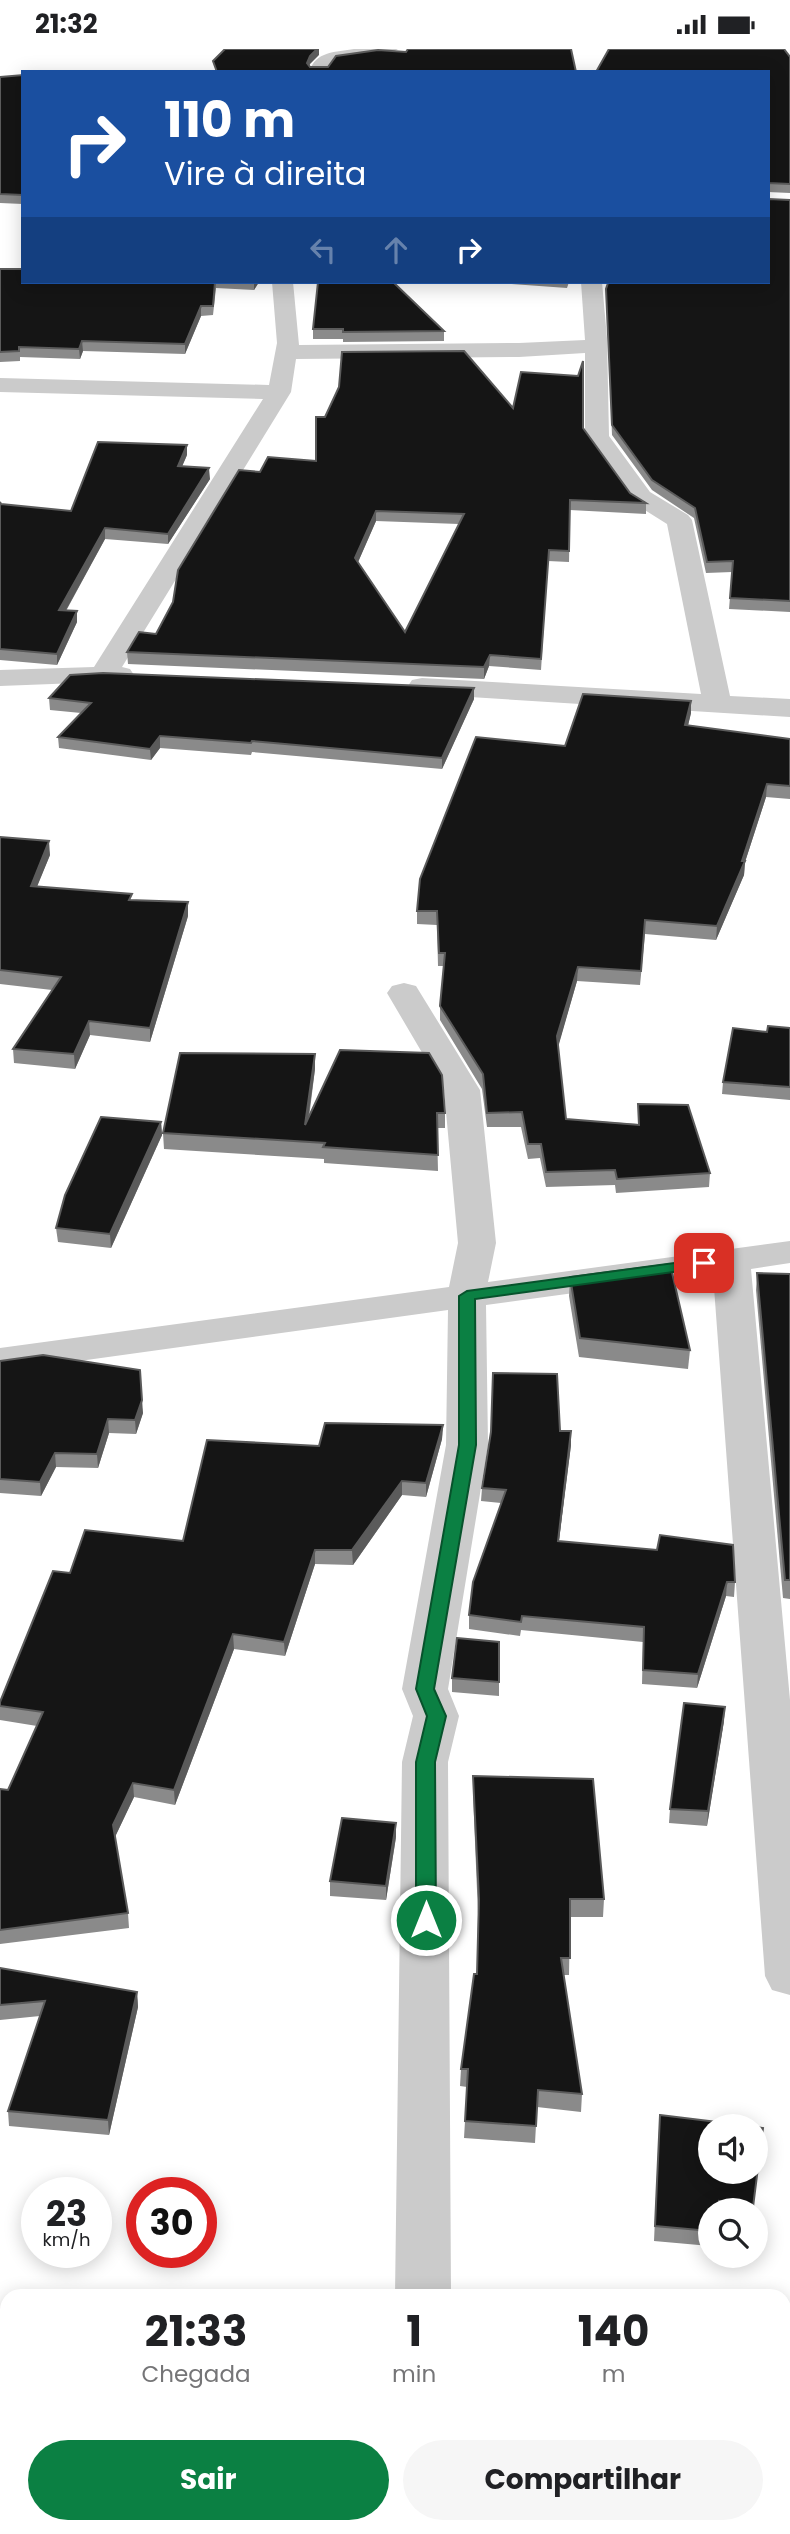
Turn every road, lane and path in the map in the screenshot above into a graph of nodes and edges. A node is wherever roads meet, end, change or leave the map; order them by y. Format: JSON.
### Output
{"nodes":[{"id":1,"x":389,"y":49,"type":"edge"},
{"id":2,"x":319,"y":70,"type":"edge"},
{"id":3,"x":282,"y":284,"type":"edge"},
{"id":4,"x":592,"y":284,"type":"edge"},
{"id":5,"x":594,"y":346,"type":"junction"},
{"id":6,"x":286,"y":352,"type":"junction"},
{"id":7,"x":0,"y":385,"type":"edge"},
{"id":8,"x":279,"y":392,"type":"junction"},
{"id":9,"x":104,"y":674,"type":"junction"},
{"id":10,"x":145,"y":675,"type":"edge"},
{"id":11,"x":0,"y":678,"type":"edge"},
{"id":12,"x":392,"y":685,"type":"edge"},
{"id":13,"x":717,"y":703,"type":"junction"},
{"id":14,"x":790,"y":708,"type":"edge"},
{"id":15,"x":404,"y":993,"type":"dead end"},
{"id":16,"x":790,"y":1252,"type":"edge"},
{"id":17,"x":731,"y":1260,"type":"junction"},
{"id":18,"x":467,"y":1296,"type":"junction"},
{"id":19,"x":0,"y":1360,"type":"edge"},
{"id":20,"x":790,"y":1976,"type":"edge"},
{"id":21,"x":423,"y":2289,"type":"edge"}],
"edges":[{"from":1,"to":2,"type":"street"},
{"from":3,"to":6,"type":"street"},
{"from":4,"to":5,"type":"street"},
{"from":5,"to":6,"type":"street"},
{"from":5,"to":13,"type":"street"},
{"from":6,"to":8,"type":"street"},
{"from":7,"to":8,"type":"street"},
{"from":8,"to":9,"type":"street"},
{"from":9,"to":10,"type":"street"},
{"from":9,"to":11,"type":"street"},
{"from":12,"to":13,"type":"street"},
{"from":13,"to":14,"type":"street"},
{"from":15,"to":18,"type":"street"},
{"from":16,"to":17,"type":"street"},
{"from":17,"to":18,"type":"street"},
{"from":17,"to":20,"type":"street"},
{"from":18,"to":19,"type":"street"},
{"from":18,"to":21,"type":"street"}]}
